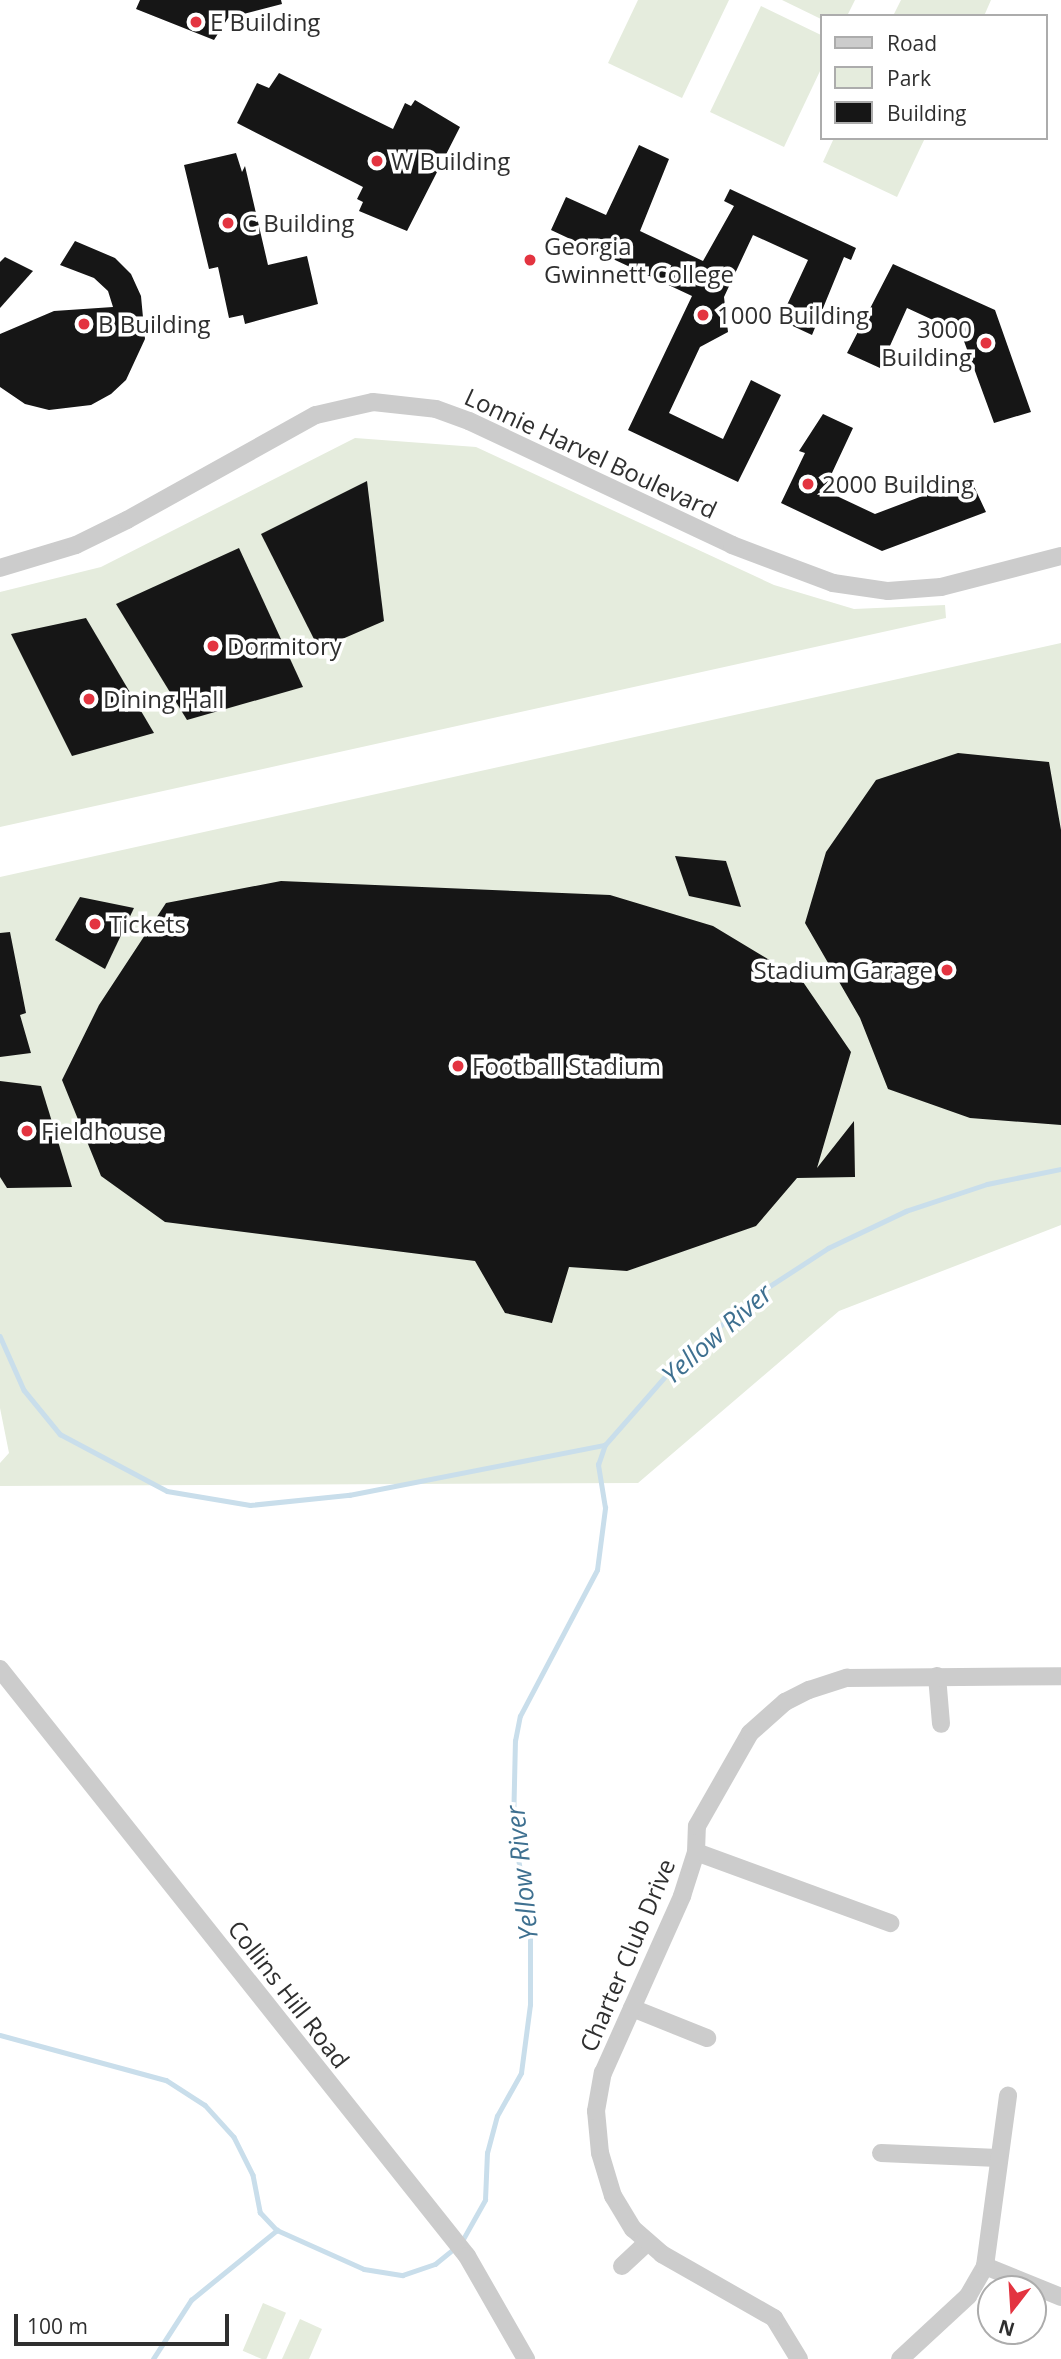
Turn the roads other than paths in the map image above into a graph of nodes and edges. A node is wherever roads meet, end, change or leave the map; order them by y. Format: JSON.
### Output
{"nodes":[{"id":1,"x":1061,"y":556,"type":"edge"},
{"id":2,"x":0,"y":568,"type":"edge"},
{"id":3,"x":0,"y":1669,"type":"edge"},
{"id":4,"x":937,"y":1676,"type":"junction"},
{"id":5,"x":1061,"y":1676,"type":"edge"},
{"id":6,"x":940,"y":1724,"type":"dead end"},
{"id":7,"x":696,"y":1852,"type":"junction"},
{"id":8,"x":890,"y":1923,"type":"dead end"},
{"id":9,"x":632,"y":2008,"type":"junction"},
{"id":10,"x":707,"y":2038,"type":"dead end"},
{"id":11,"x":1008,"y":2096,"type":"dead end"},
{"id":12,"x":881,"y":2153,"type":"dead end"},
{"id":13,"x":998,"y":2158,"type":"junction"},
{"id":14,"x":648,"y":2242,"type":"junction"},
{"id":15,"x":622,"y":2266,"type":"dead end"},
{"id":16,"x":985,"y":2266,"type":"junction"},
{"id":17,"x":1061,"y":2297,"type":"edge"},
{"id":18,"x":526,"y":2359,"type":"edge"},
{"id":19,"x":799,"y":2359,"type":"edge"},
{"id":20,"x":900,"y":2359,"type":"edge"}],
"edges":[{"from":1,"to":2,"type":"street","name":"Lonnie Harvel Boulevard"},
{"from":3,"to":18,"type":"street","name":"Collins Hill Road"},
{"from":4,"to":5,"type":"street","name":"Charter Club Drive"},
{"from":4,"to":6,"type":"street"},
{"from":4,"to":7,"type":"street","name":"Charter Club Drive"},
{"from":7,"to":8,"type":"street"},
{"from":7,"to":9,"type":"street","name":"Charter Club Drive"},
{"from":9,"to":10,"type":"street"},
{"from":9,"to":14,"type":"street","name":"Charter Club Drive"},
{"from":11,"to":13,"type":"street"},
{"from":12,"to":13,"type":"street"},
{"from":13,"to":16,"type":"street"},
{"from":14,"to":15,"type":"street"},
{"from":14,"to":19,"type":"street","name":"Charter Club Drive"},
{"from":16,"to":17,"type":"street"},
{"from":16,"to":20,"type":"street"}]}
